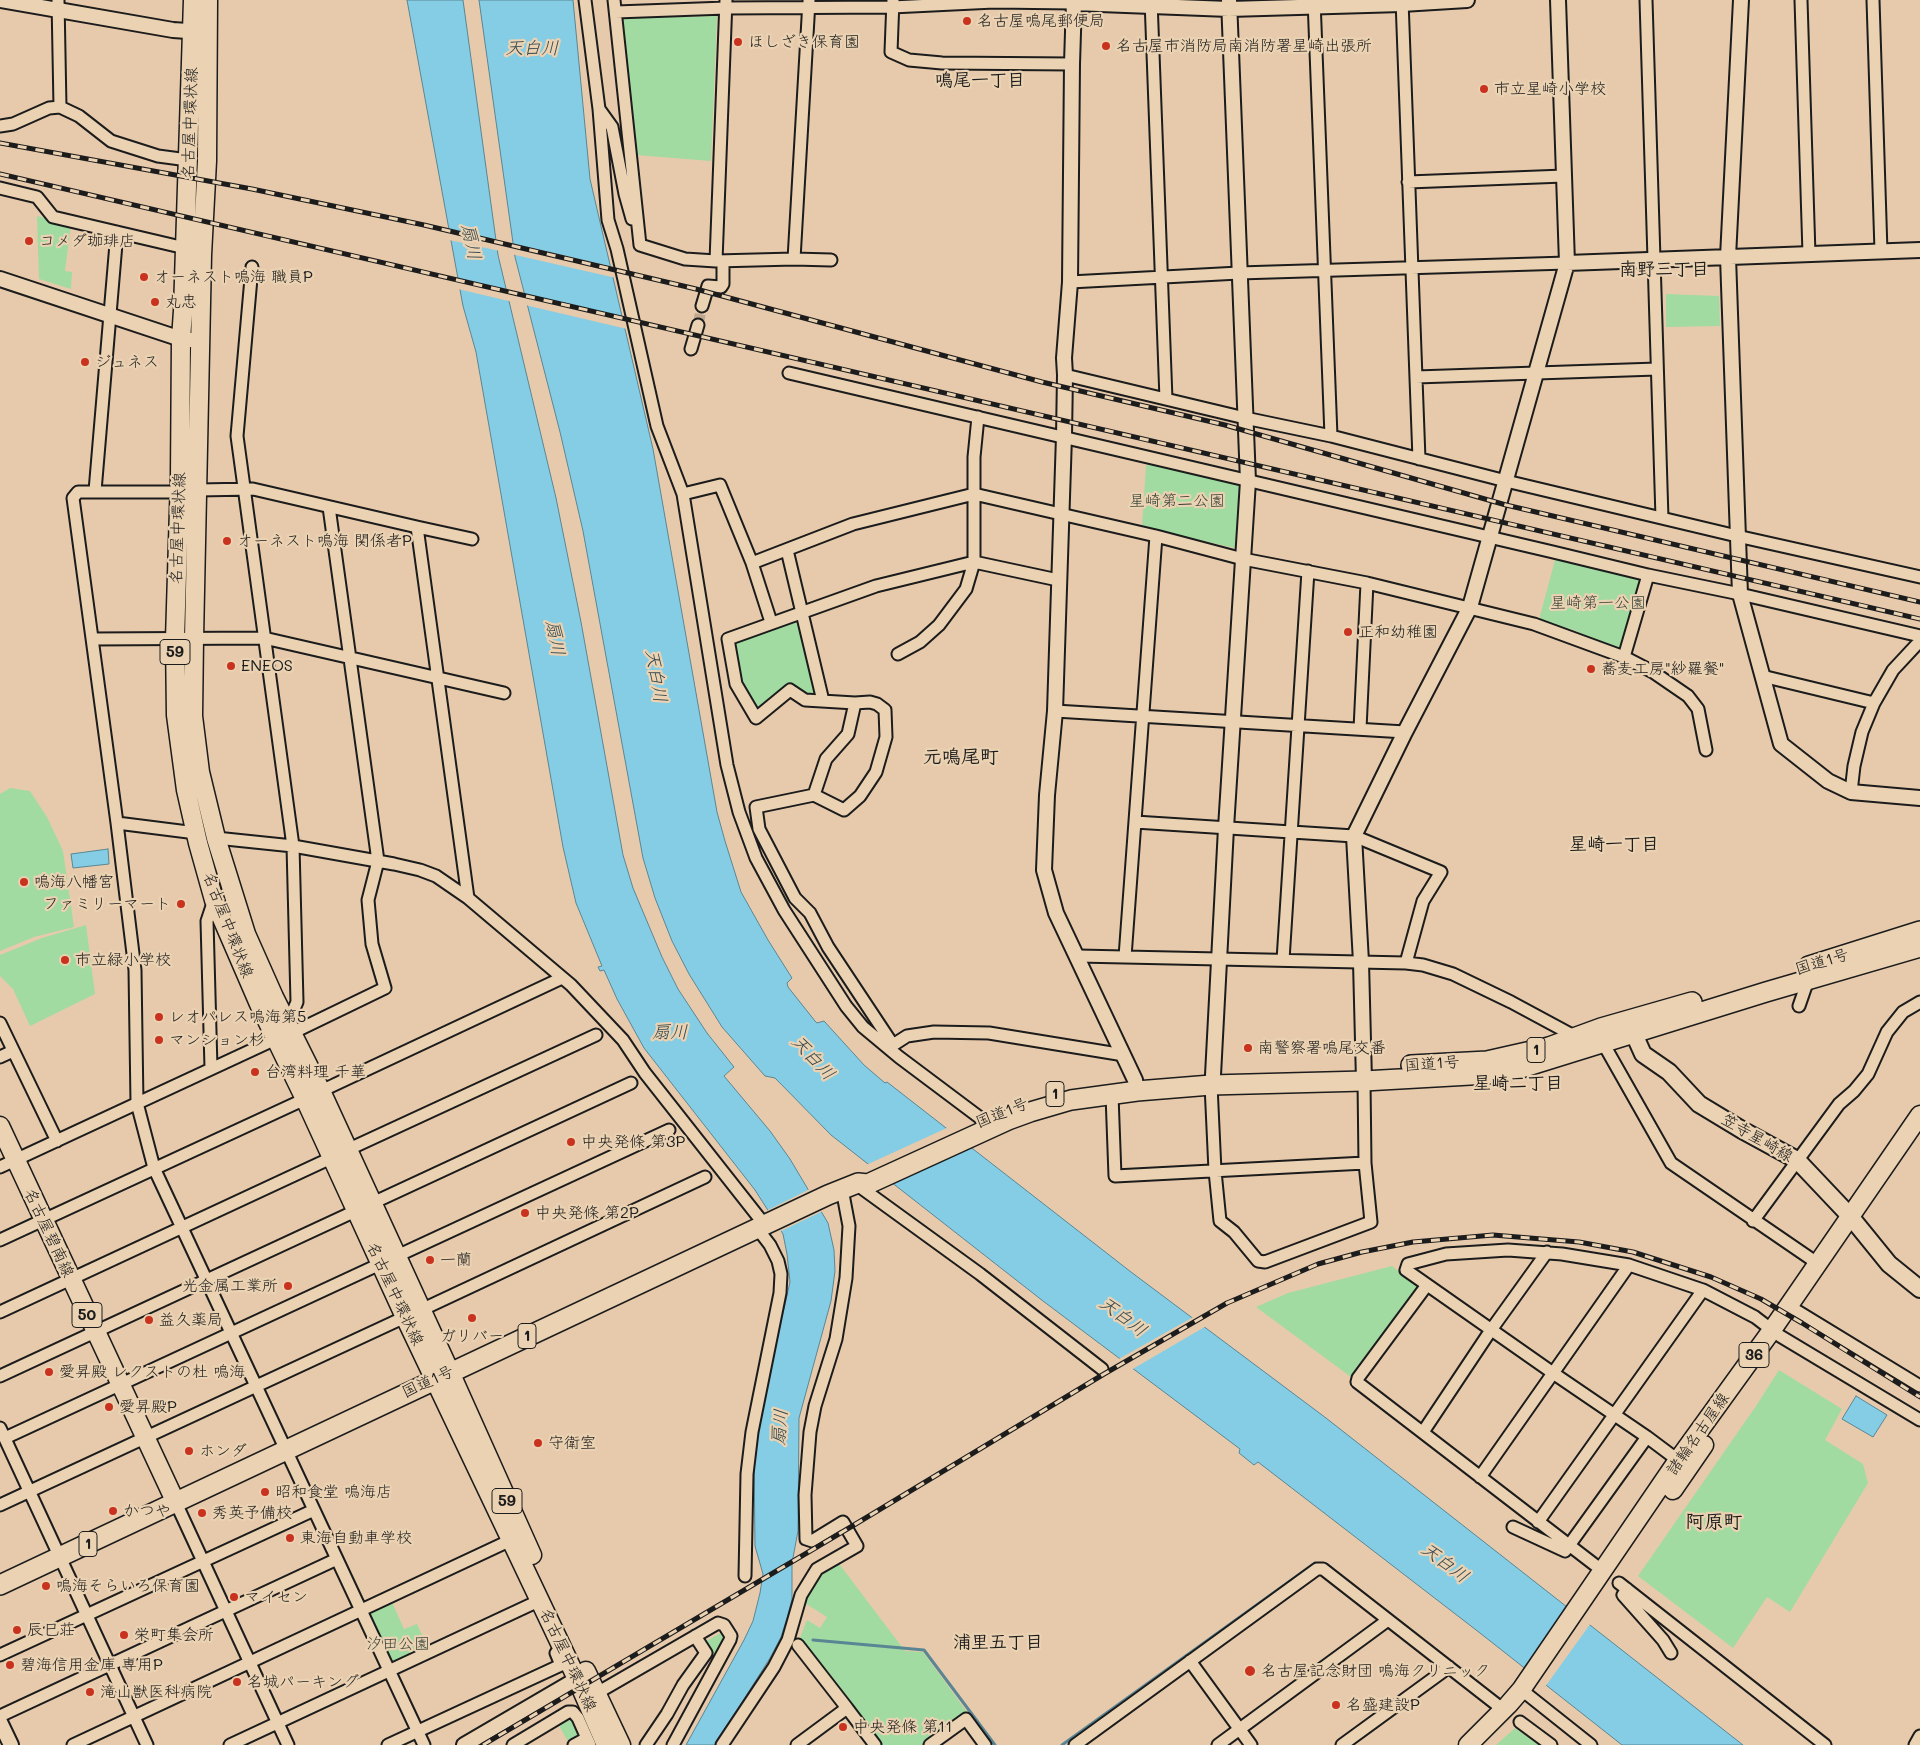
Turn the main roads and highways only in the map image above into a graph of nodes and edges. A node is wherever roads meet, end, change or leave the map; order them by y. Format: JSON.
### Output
{"nodes":[{"id":1,"x":193,"y":0,"type":"edge"},
{"id":2,"x":208,"y":0,"type":"edge"},
{"id":3,"x":200,"y":32,"type":"junction"},
{"id":4,"x":1920,"y":931,"type":"edge"},
{"id":5,"x":1920,"y":947,"type":"edge"},
{"id":6,"x":285,"y":1032,"type":"junction"},
{"id":7,"x":1634,"y":1034,"type":"junction"},
{"id":8,"x":1363,"y":1075,"type":"junction"},
{"id":9,"x":1136,"y":1086,"type":"junction"},
{"id":10,"x":313,"y":1095,"type":"junction"},
{"id":11,"x":1920,"y":1115,"type":"edge"},
{"id":12,"x":983,"y":1124,"type":"junction"},
{"id":13,"x":0,"y":1126,"type":"edge"},
{"id":14,"x":1920,"y":1135,"type":"edge"},
{"id":15,"x":8,"y":1163,"type":"edge"},
{"id":16,"x":364,"y":1207,"type":"junction"},
{"id":17,"x":1854,"y":1221,"type":"junction"},
{"id":18,"x":1920,"y":1289,"type":"edge"},
{"id":19,"x":413,"y":1313,"type":"junction"},
{"id":20,"x":1776,"y":1333,"type":"junction"},
{"id":21,"x":442,"y":1376,"type":"junction"},
{"id":22,"x":176,"y":1503,"type":"junction"},
{"id":23,"x":0,"y":1585,"type":"edge"},
{"id":24,"x":1527,"y":1692,"type":"junction"},
{"id":25,"x":606,"y":1745,"type":"edge"},
{"id":26,"x":621,"y":1745,"type":"edge"},
{"id":27,"x":1468,"y":1745,"type":"edge"},
{"id":28,"x":1484,"y":1745,"type":"edge"}],
"edges":[{"from":1,"to":3,"type":"main road","name":"名古屋中環状線","number":"59"},
{"from":2,"to":3,"type":"main road","name":"名古屋中環状線","number":"59"},
{"from":3,"to":6,"type":"main road","name":"名古屋中環状線","number":"59"},
{"from":3,"to":6,"type":"main road","name":"名古屋中環状線","number":"59"},
{"from":4,"to":8,"type":"highway","name":"国道1号","number":"1"},
{"from":5,"to":7,"type":"highway","name":"国道1号","number":"1"},
{"from":6,"to":10,"type":"main road","name":"名古屋中環状線","number":"59"},
{"from":7,"to":8,"type":"highway","name":"国道1号","number":"1"},
{"from":7,"to":17,"type":"main road","name":"笠寺星崎線"},
{"from":8,"to":9,"type":"highway","name":"国道1号","number":"1"},
{"from":9,"to":12,"type":"highway","name":"国道1号","number":"1"},
{"from":9,"to":12,"type":"highway","name":"国道1号","number":"1"},
{"from":10,"to":16,"type":"main road","name":"名古屋中環状線","number":"59"},
{"from":10,"to":16,"type":"main road","name":"名古屋中環状線","number":"59"},
{"from":11,"to":17,"type":"main road","name":"諸輪名古屋線","number":"36"},
{"from":12,"to":21,"type":"highway","name":"国道1号","number":"1"},
{"from":13,"to":15,"type":"main road","name":"名古屋碧南線","number":"50"},
{"from":14,"to":17,"type":"main road","name":"諸輪名古屋線","number":"36"},
{"from":15,"to":22,"type":"main road","name":"名古屋碧南線","number":"50"},
{"from":16,"to":19,"type":"main road","name":"名古屋中環状線","number":"59"},
{"from":16,"to":19,"type":"main road","name":"名古屋中環状線","number":"59"},
{"from":17,"to":18,"type":"main road","name":"笠寺星崎線"},
{"from":17,"to":20,"type":"main road","name":"諸輪名古屋線","number":"36"},
{"from":17,"to":20,"type":"main road","name":"諸輪名古屋線","number":"36"},
{"from":19,"to":21,"type":"main road","name":"名古屋中環状線","number":"59"},
{"from":20,"to":24,"type":"main road","name":"諸輪名古屋線","number":"36"},
{"from":21,"to":22,"type":"highway","name":"国道1号","number":"1"},
{"from":21,"to":25,"type":"main road","name":"名古屋中環状線","number":"59"},
{"from":21,"to":26,"type":"main road","name":"名古屋中環状線","number":"59"},
{"from":22,"to":23,"type":"highway","name":"国道1号","number":"1"},
{"from":24,"to":27,"type":"main road","name":"諸輪名古屋線","number":"36"},
{"from":24,"to":28,"type":"main road","name":"諸輪名古屋線","number":"36"}]}
